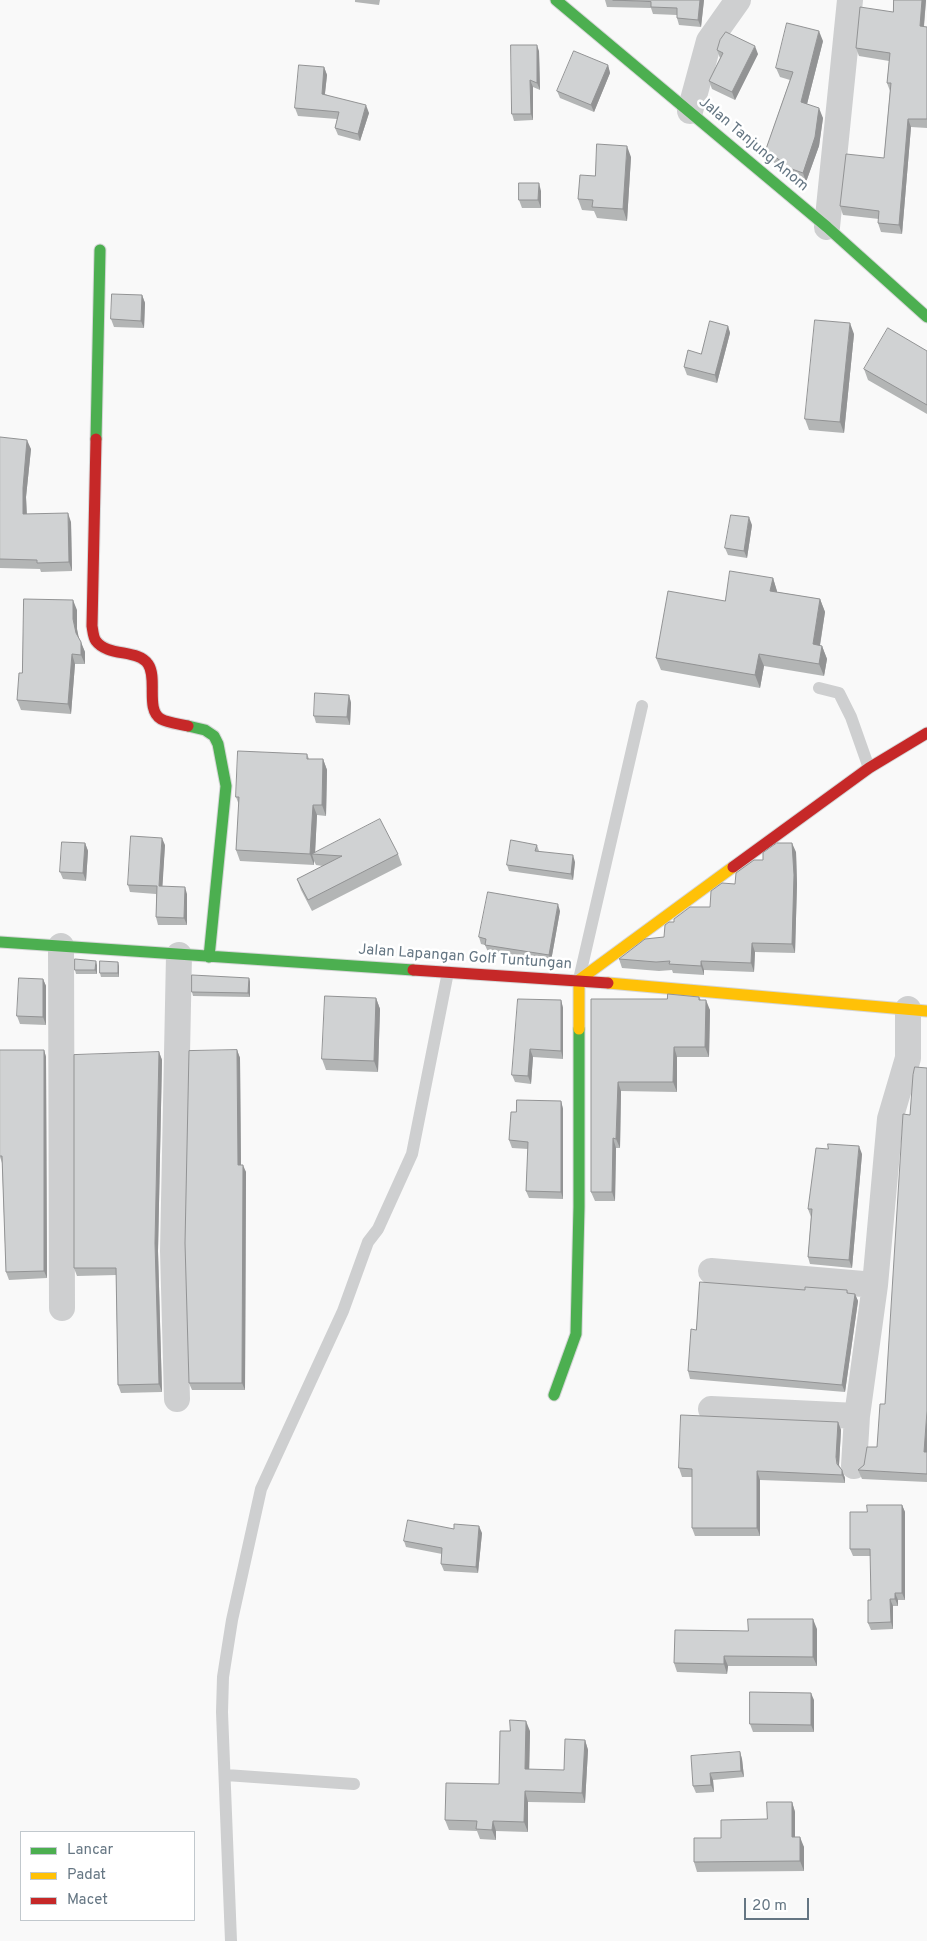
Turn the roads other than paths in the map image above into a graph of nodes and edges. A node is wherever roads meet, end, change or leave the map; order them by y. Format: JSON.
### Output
{"nodes":[{"id":1,"x":556,"y":0,"type":"edge"},
{"id":2,"x":738,"y":0,"type":"edge"},
{"id":3,"x":850,"y":0,"type":"edge"},
{"id":4,"x":690,"y":111,"type":"junction"},
{"id":5,"x":826,"y":227,"type":"junction"},
{"id":6,"x":100,"y":250,"type":"dead end"},
{"id":7,"x":927,"y":317,"type":"edge"},
{"id":8,"x":819,"y":688,"type":"dead end"},
{"id":9,"x":642,"y":706,"type":"dead end"},
{"id":10,"x":927,"y":733,"type":"edge"},
{"id":11,"x":869,"y":768,"type":"junction"},
{"id":12,"x":0,"y":942,"type":"edge"},
{"id":13,"x":61,"y":946,"type":"junction"},
{"id":14,"x":179,"y":955,"type":"junction"},
{"id":15,"x":209,"y":958,"type":"junction"},
{"id":16,"x":448,"y":972,"type":"junction"},
{"id":17,"x":579,"y":980,"type":"junction"},
{"id":18,"x":918,"y":1010,"type":"edge"},
{"id":19,"x":711,"y":1271,"type":"dead end"},
{"id":20,"x":875,"y":1285,"type":"junction"},
{"id":21,"x":62,"y":1308,"type":"dead end"},
{"id":22,"x":554,"y":1395,"type":"dead end"},
{"id":23,"x":177,"y":1399,"type":"dead end"},
{"id":24,"x":711,"y":1409,"type":"dead end"},
{"id":25,"x":857,"y":1416,"type":"junction"},
{"id":26,"x":854,"y":1466,"type":"dead end"},
{"id":27,"x":226,"y":1774,"type":"junction"},
{"id":28,"x":354,"y":1784,"type":"dead end"},
{"id":29,"x":232,"y":1941,"type":"edge"}],
"edges":[{"from":1,"to":4,"type":"street","name":"Jalan Tanjung Anom"},
{"from":2,"to":4,"type":"street"},
{"from":3,"to":5,"type":"street"},
{"from":4,"to":5,"type":"street","name":"Jalan Tanjung Anom"},
{"from":5,"to":7,"type":"street","name":"Jalan Tanjung Anom"},
{"from":6,"to":15,"type":"street"},
{"from":8,"to":11,"type":"lane"},
{"from":9,"to":17,"type":"lane"},
{"from":10,"to":11,"type":"street"},
{"from":11,"to":17,"type":"street"},
{"from":12,"to":13,"type":"street","name":"Jalan Lapangan Golf Tuntungan"},
{"from":13,"to":14,"type":"street","name":"Jalan Lapangan Golf Tuntungan"},
{"from":13,"to":21,"type":"street"},
{"from":14,"to":15,"type":"street","name":"Jalan Lapangan Golf Tuntungan"},
{"from":14,"to":23,"type":"street"},
{"from":15,"to":16,"type":"street","name":"Jalan Lapangan Golf Tuntungan"},
{"from":16,"to":17,"type":"street","name":"Jalan Lapangan Golf Tuntungan"},
{"from":16,"to":27,"type":"lane"},
{"from":17,"to":18,"type":"street","name":"Jalan Lapangan Golf Tuntungan"},
{"from":17,"to":22,"type":"street"},
{"from":18,"to":20,"type":"street"},
{"from":19,"to":20,"type":"street"},
{"from":20,"to":25,"type":"street"},
{"from":24,"to":25,"type":"street"},
{"from":25,"to":26,"type":"street"},
{"from":27,"to":28,"type":"lane"},
{"from":27,"to":29,"type":"lane"}]}
